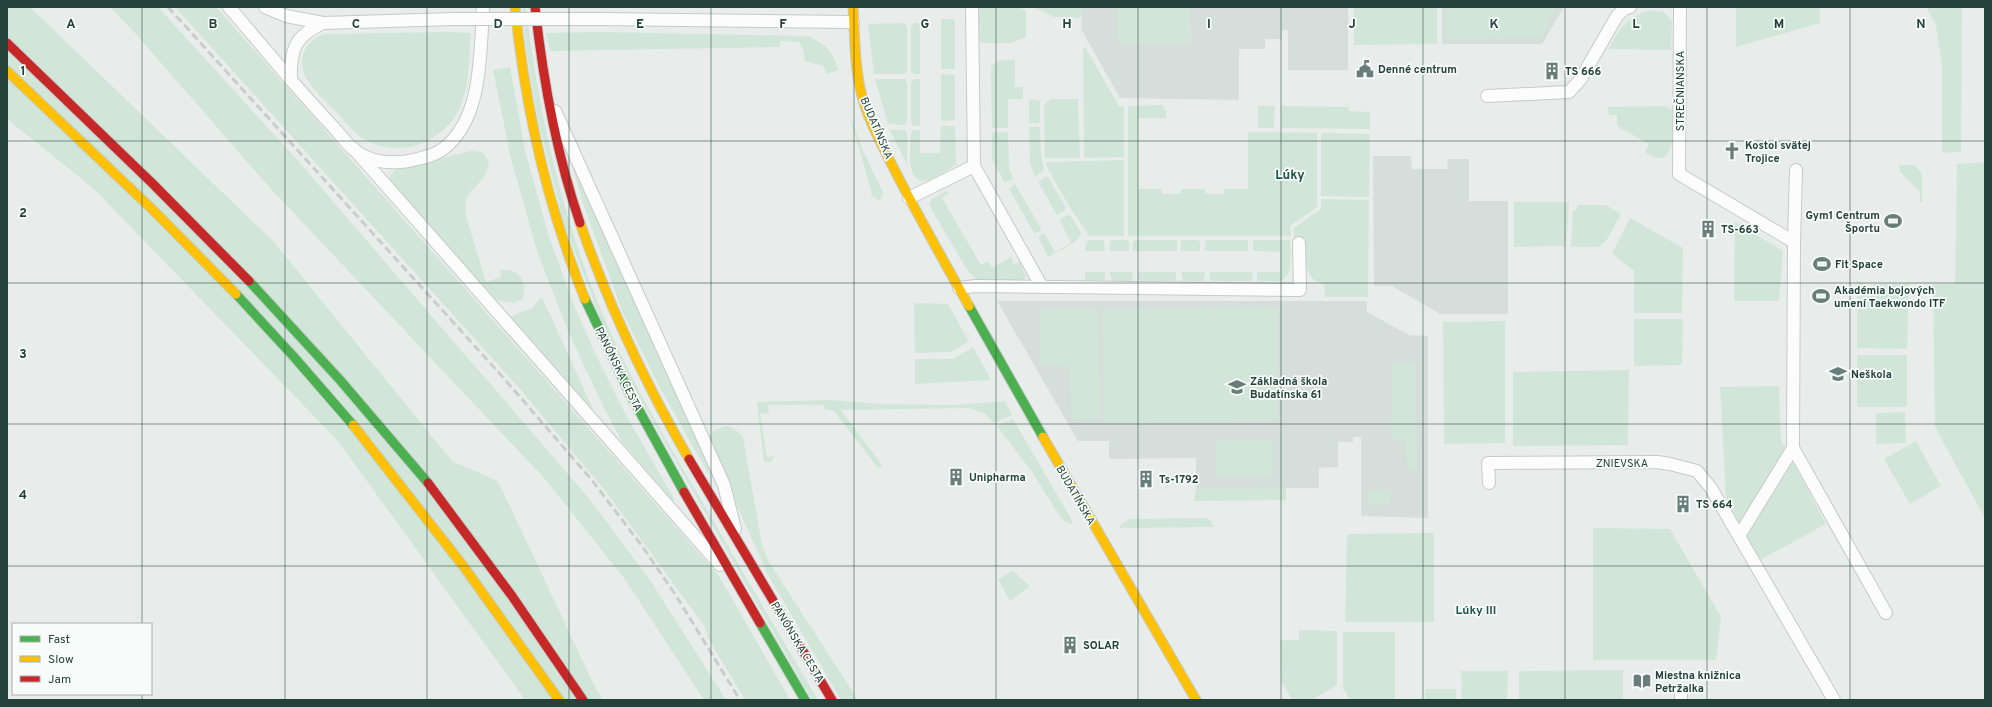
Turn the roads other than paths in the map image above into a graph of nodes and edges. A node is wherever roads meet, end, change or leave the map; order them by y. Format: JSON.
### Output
{"nodes":[{"id":1,"x":229,"y":7,"type":"edge"},
{"id":2,"x":265,"y":7,"type":"edge"},
{"id":3,"x":483,"y":7,"type":"edge"},
{"id":4,"x":515,"y":7,"type":"edge"},
{"id":5,"x":535,"y":7,"type":"edge"},
{"id":6,"x":852,"y":7,"type":"edge"},
{"id":7,"x":972,"y":7,"type":"edge"},
{"id":8,"x":1630,"y":7,"type":"edge"},
{"id":9,"x":1680,"y":7,"type":"edge"},
{"id":10,"x":853,"y":22,"type":"junction"},
{"id":11,"x":323,"y":23,"type":"junction"},
{"id":12,"x":7,"y":43,"type":"edge"},
{"id":13,"x":7,"y":71,"type":"edge"},
{"id":14,"x":291,"y":80,"type":"junction"},
{"id":15,"x":1487,"y":96,"type":"dead end"},
{"id":16,"x":549,"y":100,"type":"junction"},
{"id":17,"x":354,"y":149,"type":"junction"},
{"id":18,"x":974,"y":166,"type":"junction"},
{"id":19,"x":1796,"y":170,"type":"dead end"},
{"id":20,"x":909,"y":198,"type":"junction"},
{"id":21,"x":1794,"y":242,"type":"junction"},
{"id":22,"x":1299,"y":243,"type":"dead end"},
{"id":23,"x":1042,"y":287,"type":"junction"},
{"id":24,"x":959,"y":288,"type":"junction"},
{"id":25,"x":1793,"y":448,"type":"junction"},
{"id":26,"x":1489,"y":483,"type":"dead end"},
{"id":27,"x":1739,"y":536,"type":"junction"},
{"id":28,"x":738,"y":544,"type":"junction"},
{"id":29,"x":739,"y":587,"type":"junction"},
{"id":30,"x":1886,"y":613,"type":"dead end"},
{"id":31,"x":559,"y":700,"type":"edge"},
{"id":32,"x":583,"y":700,"type":"edge"},
{"id":33,"x":805,"y":700,"type":"edge"},
{"id":34,"x":832,"y":700,"type":"edge"},
{"id":35,"x":1196,"y":700,"type":"edge"},
{"id":36,"x":1834,"y":700,"type":"edge"}],
"edges":[{"from":1,"to":14,"type":"street"},
{"from":2,"to":11,"type":"street"},
{"from":3,"to":17,"type":"street"},
{"from":4,"to":29,"type":"main road","name":"PANÓNSKA CESTA"},
{"from":5,"to":16,"type":"main road","name":"PANÓNSKA CESTA"},
{"from":6,"to":10,"type":"main road","name":"BUDATÍNSKA"},
{"from":7,"to":18,"type":"street"},
{"from":8,"to":15,"type":"street"},
{"from":9,"to":21,"type":"street","name":"STREČNIANSKA"},
{"from":10,"to":11,"type":"street","bridge":true},
{"from":10,"to":20,"type":"main road","name":"BUDATÍNSKA"},
{"from":11,"to":14,"type":"street"},
{"from":12,"to":32,"type":"main road"},
{"from":13,"to":31,"type":"main road"},
{"from":14,"to":17,"type":"street"},
{"from":16,"to":28,"type":"street","name":"PANÓNSKA CESTA"},
{"from":16,"to":28,"type":"main road","name":"PANÓNSKA CESTA"},
{"from":17,"to":29,"type":"street"},
{"from":18,"to":20,"type":"street"},
{"from":18,"to":23,"type":"street"},
{"from":19,"to":21,"type":"street"},
{"from":20,"to":24,"type":"main road","name":"BUDATÍNSKA"},
{"from":21,"to":25,"type":"street"},
{"from":22,"to":23,"type":"street"},
{"from":23,"to":24,"type":"street"},
{"from":24,"to":35,"type":"main road","name":"BUDATÍNSKA"},
{"from":25,"to":27,"type":"street"},
{"from":25,"to":30,"type":"street"},
{"from":26,"to":27,"type":"street","name":"ZNIEVSKA"},
{"from":27,"to":36,"type":"street","name":"ZNIEVSKA"},
{"from":28,"to":34,"type":"main road","name":"PANÓNSKA CESTA"},
{"from":29,"to":33,"type":"main road","name":"PANÓNSKA CESTA"}]}
